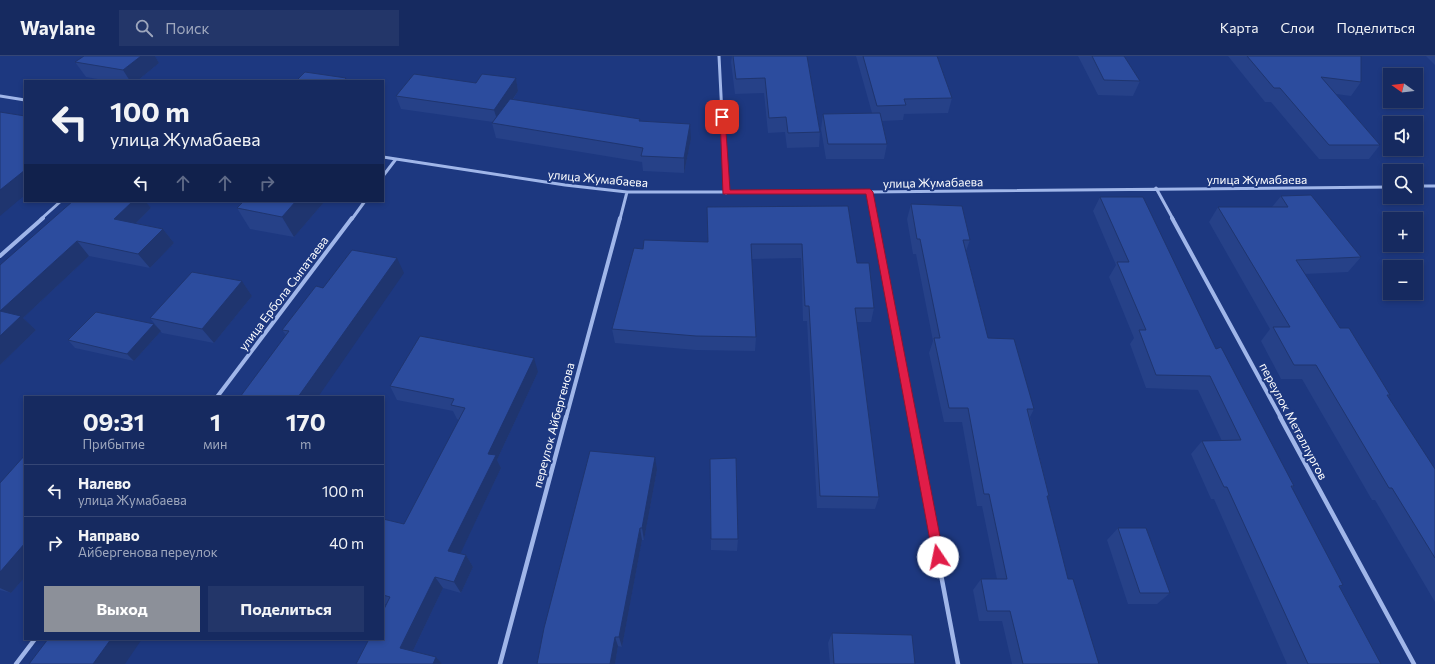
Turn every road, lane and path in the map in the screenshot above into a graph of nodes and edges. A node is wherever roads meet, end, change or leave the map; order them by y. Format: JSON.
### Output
{"nodes":[{"id":1,"x":719,"y":56,"type":"edge"},
{"id":2,"x":0,"y":96,"type":"edge"},
{"id":3,"x":24,"y":100,"type":"edge"},
{"id":4,"x":384,"y":158,"type":"edge"},
{"id":5,"x":396,"y":159,"type":"junction"},
{"id":6,"x":384,"y":175,"type":"edge"},
{"id":7,"x":1423,"y":186,"type":"edge"},
{"id":8,"x":1435,"y":186,"type":"edge"},
{"id":9,"x":1383,"y":187,"type":"edge"},
{"id":10,"x":1156,"y":188,"type":"junction"},
{"id":11,"x":627,"y":192,"type":"junction"},
{"id":12,"x":870,"y":192,"type":"junction"},
{"id":13,"x":726,"y":193,"type":"junction"},
{"id":14,"x":60,"y":202,"type":"edge"},
{"id":15,"x":364,"y":202,"type":"edge"},
{"id":16,"x":0,"y":256,"type":"edge"},
{"id":17,"x":218,"y":396,"type":"edge"},
{"id":18,"x":34,"y":640,"type":"edge"},
{"id":19,"x":16,"y":664,"type":"edge"},
{"id":20,"x":500,"y":664,"type":"edge"},
{"id":21,"x":958,"y":664,"type":"edge"},
{"id":22,"x":1414,"y":664,"type":"edge"}],
"edges":[{"from":1,"to":13,"type":"street"},
{"from":2,"to":3,"type":"street"},
{"from":4,"to":5,"type":"street","name":"улица Жумабаева"},
{"from":5,"to":6,"type":"street"},
{"from":5,"to":11,"type":"street","name":"улица Жумабаева"},
{"from":7,"to":8,"type":"street"},
{"from":9,"to":10,"type":"street","name":"улица Жумабаева"},
{"from":10,"to":12,"type":"street","name":"улица Жумабаева"},
{"from":10,"to":22,"type":"street","name":"переулок Металлургов"},
{"from":11,"to":13,"type":"street","name":"улица Жумабаева"},
{"from":11,"to":20,"type":"street","name":"переулок Айбергенова"},
{"from":12,"to":13,"type":"street","name":"улица Жумабаева"},
{"from":12,"to":21,"type":"street"},
{"from":14,"to":16,"type":"street"},
{"from":15,"to":17,"type":"street","name":"улица Ербола Сыпатаева"},
{"from":18,"to":19,"type":"street"}]}
